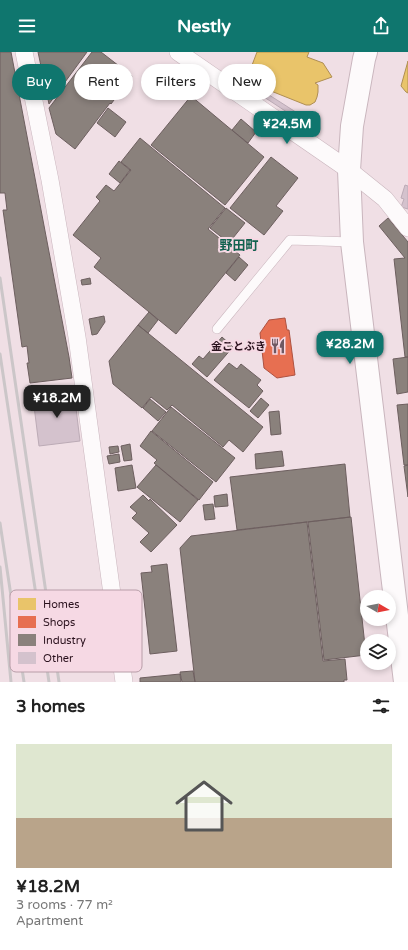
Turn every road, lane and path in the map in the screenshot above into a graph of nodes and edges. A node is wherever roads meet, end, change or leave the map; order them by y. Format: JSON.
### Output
{"nodes":[{"id":1,"x":24,"y":52,"type":"edge"},
{"id":2,"x":178,"y":52,"type":"edge"},
{"id":3,"x":366,"y":52,"type":"edge"},
{"id":4,"x":349,"y":170,"type":"junction"},
{"id":5,"x":408,"y":228,"type":"edge"},
{"id":6,"x":352,"y":242,"type":"junction"},
{"id":7,"x":217,"y":329,"type":"dead end"},
{"id":8,"x":111,"y":590,"type":"edge"},
{"id":9,"x":123,"y":672,"type":"edge"},
{"id":10,"x":124,"y":682,"type":"edge"},
{"id":11,"x":405,"y":682,"type":"edge"}],
"edges":[{"from":1,"to":8,"type":"street"},
{"from":2,"to":4,"type":"street"},
{"from":3,"to":4,"type":"street"},
{"from":4,"to":5,"type":"street"},
{"from":4,"to":6,"type":"street"},
{"from":6,"to":7,"type":"lane"},
{"from":6,"to":11,"type":"street"},
{"from":9,"to":10,"type":"street"}]}
